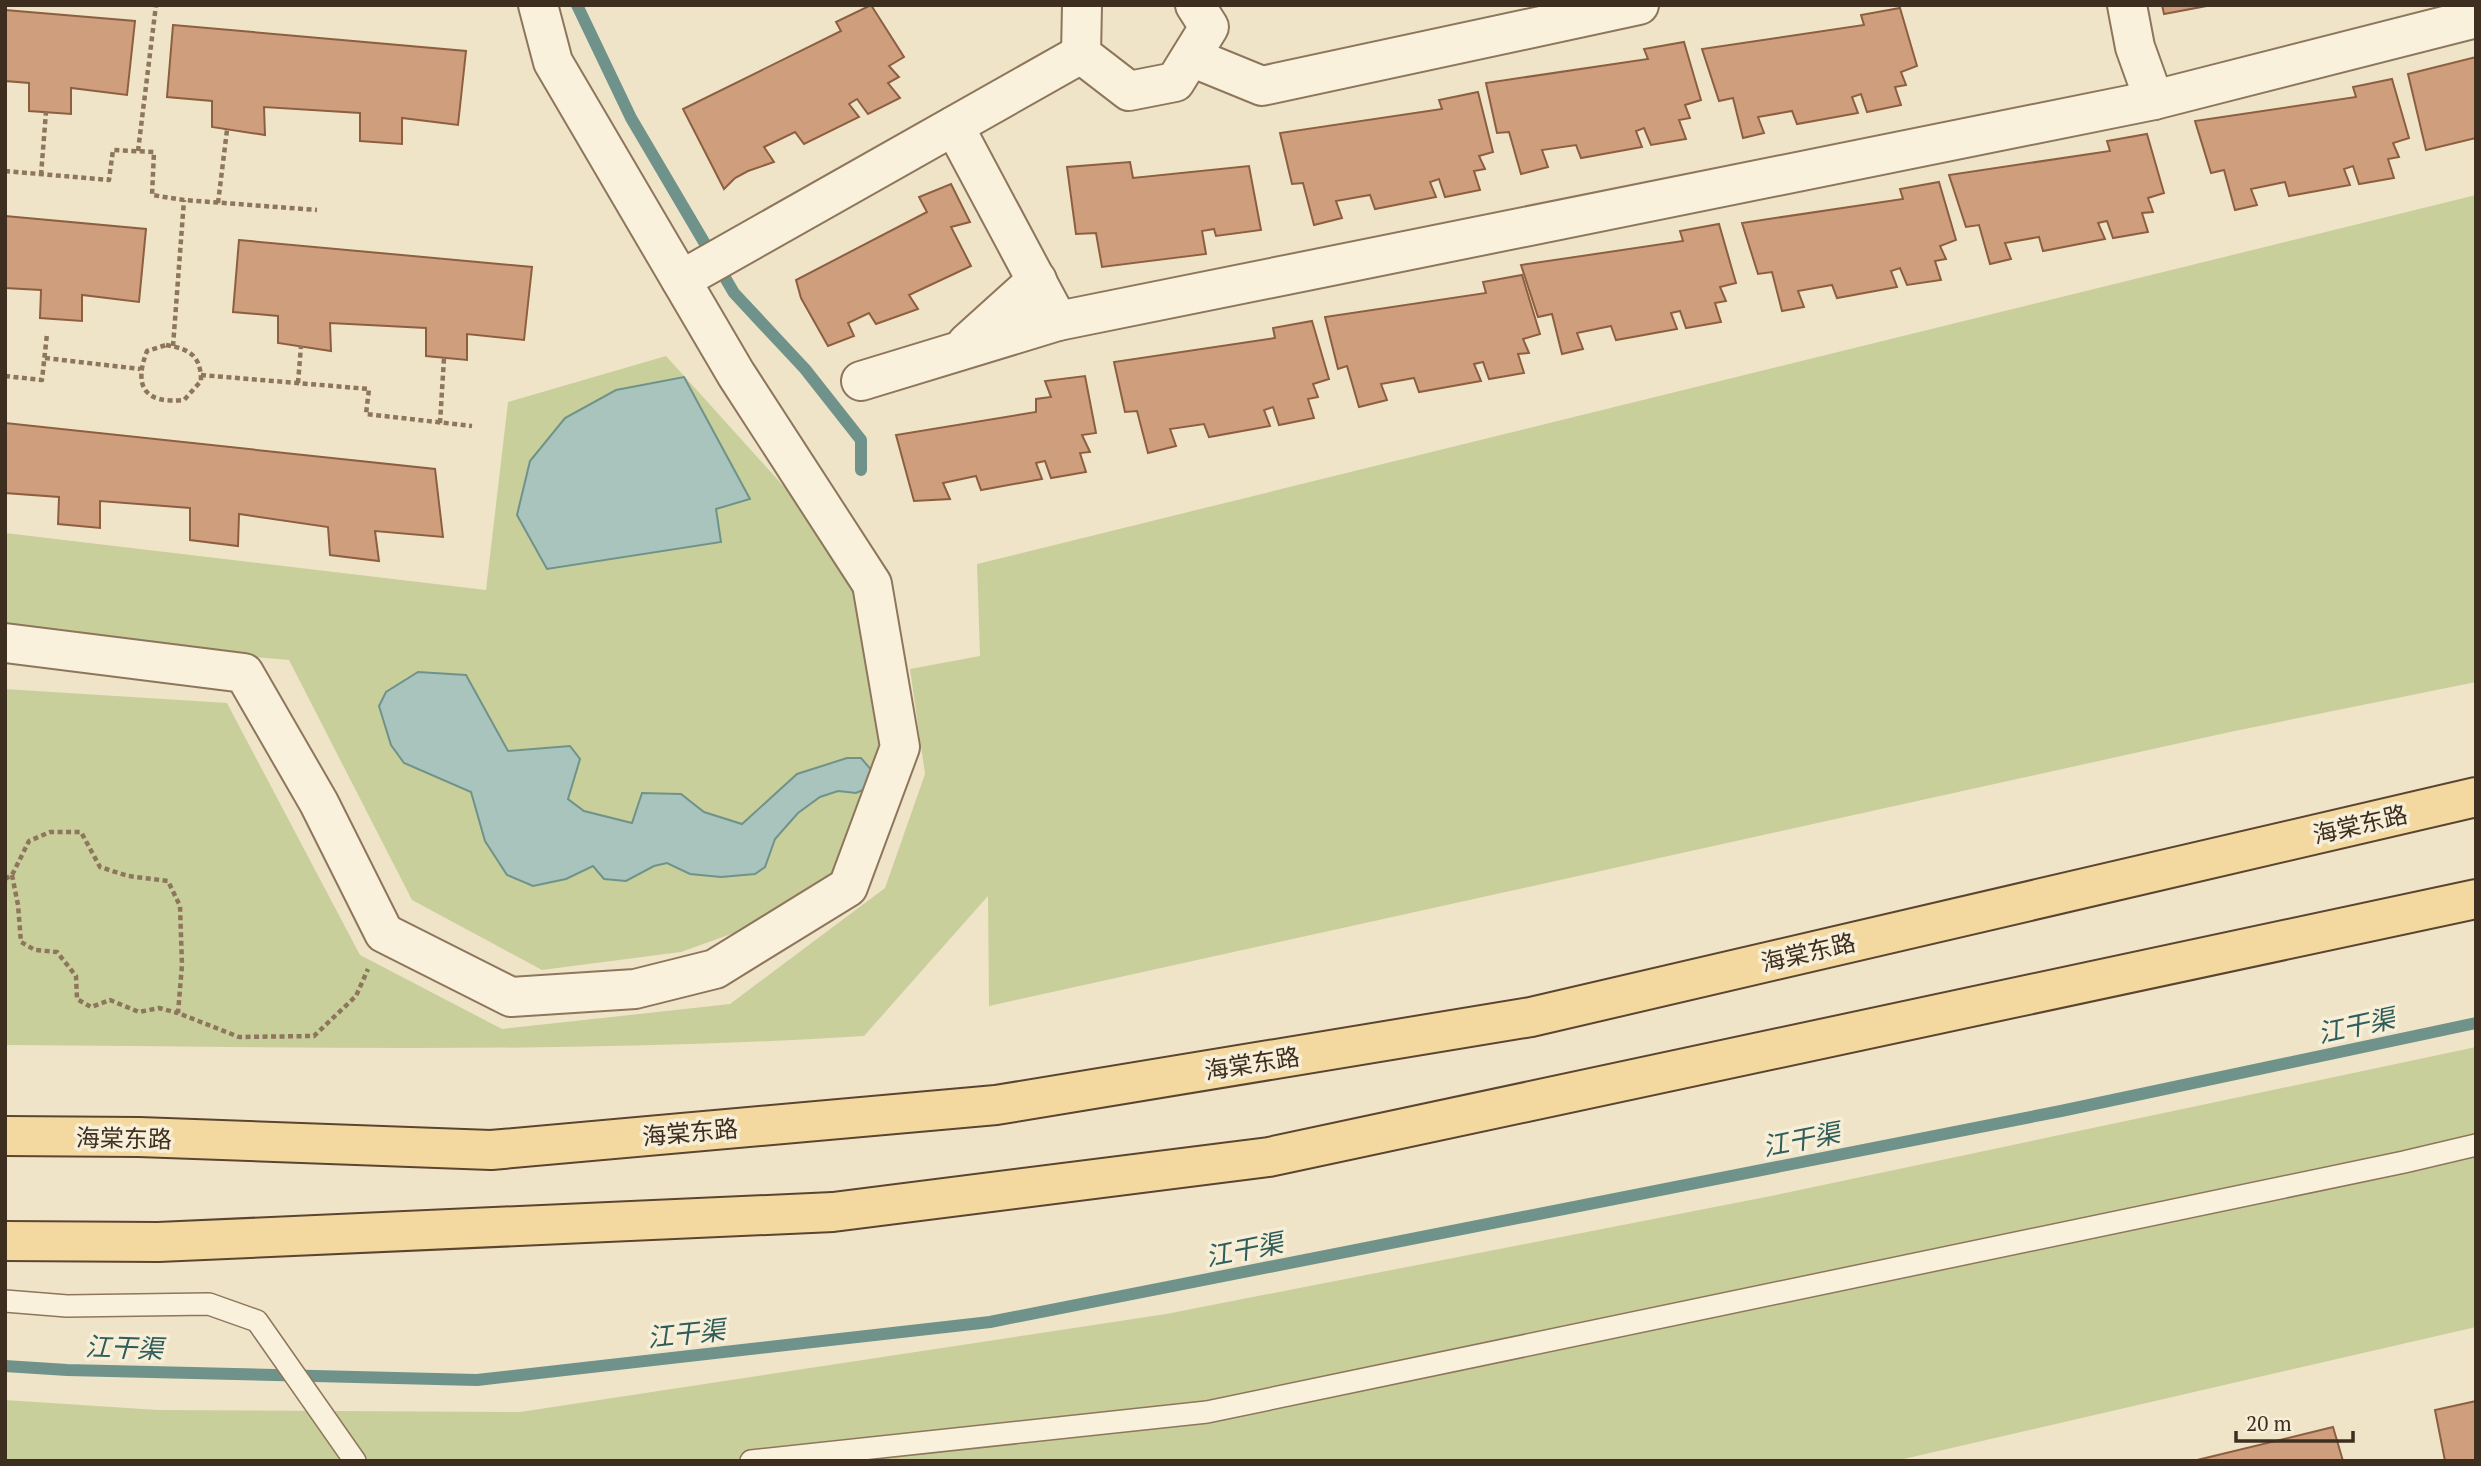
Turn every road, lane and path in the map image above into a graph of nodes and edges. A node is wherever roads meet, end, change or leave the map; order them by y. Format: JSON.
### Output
{"nodes":[{"id":1,"x":156,"y":5,"type":"edge"},
{"id":2,"x":538,"y":5,"type":"edge"},
{"id":3,"x":1082,"y":5,"type":"edge"},
{"id":4,"x":1195,"y":5,"type":"edge"},
{"id":5,"x":1639,"y":5,"type":"edge"},
{"id":6,"x":2127,"y":5,"type":"edge"},
{"id":7,"x":2476,"y":18,"type":"edge"},
{"id":8,"x":1081,"y":54,"type":"junction"},
{"id":9,"x":1191,"y":57,"type":"junction"},
{"id":10,"x":2154,"y":100,"type":"junction"},
{"id":11,"x":46,"y":112,"type":"dead end"},
{"id":12,"x":954,"y":126,"type":"junction"},
{"id":13,"x":227,"y":130,"type":"dead end"},
{"id":14,"x":138,"y":151,"type":"junction"},
{"id":15,"x":5,"y":171,"type":"edge"},
{"id":16,"x":41,"y":174,"type":"junction"},
{"id":17,"x":184,"y":200,"type":"junction"},
{"id":18,"x":218,"y":203,"type":"junction"},
{"id":19,"x":317,"y":210,"type":"dead end"},
{"id":20,"x":1037,"y":279,"type":"junction"},
{"id":21,"x":681,"y":280,"type":"junction"},
{"id":22,"x":1058,"y":321,"type":"junction"},
{"id":23,"x":47,"y":334,"type":"dead end"},
{"id":24,"x":173,"y":346,"type":"junction"},
{"id":25,"x":301,"y":346,"type":"dead end"},
{"id":26,"x":958,"y":352,"type":"junction"},
{"id":27,"x":45,"y":358,"type":"junction"},
{"id":28,"x":444,"y":358,"type":"dead end"},
{"id":29,"x":140,"y":369,"type":"junction"},
{"id":30,"x":201,"y":375,"type":"junction"},
{"id":31,"x":5,"y":376,"type":"edge"},
{"id":32,"x":861,"y":381,"type":"dead end"},
{"id":33,"x":298,"y":383,"type":"junction"},
{"id":34,"x":440,"y":423,"type":"junction"},
{"id":35,"x":472,"y":426,"type":"dead end"},
{"id":36,"x":5,"y":643,"type":"edge"},
{"id":37,"x":2476,"y":797,"type":"edge"},
{"id":38,"x":12,"y":875,"type":"junction"},
{"id":39,"x":5,"y":879,"type":"edge"},
{"id":40,"x":2476,"y":899,"type":"edge"},
{"id":41,"x":384,"y":933,"type":"junction"},
{"id":42,"x":178,"y":1013,"type":"junction"},
{"id":43,"x":5,"y":1136,"type":"edge"},
{"id":44,"x":2473,"y":1141,"type":"edge"},
{"id":45,"x":5,"y":1241,"type":"edge"},
{"id":46,"x":5,"y":1301,"type":"edge"},
{"id":47,"x":349,"y":1452,"type":"edge"},
{"id":48,"x":751,"y":1461,"type":"edge"}],
"edges":[{"from":1,"to":14,"type":"path"},
{"from":2,"to":21,"type":"street"},
{"from":3,"to":8,"type":"street"},
{"from":4,"to":9,"type":"street"},
{"from":5,"to":9,"type":"street"},
{"from":6,"to":10,"type":"street"},
{"from":7,"to":10,"type":"street"},
{"from":8,"to":9,"type":"street"},
{"from":8,"to":12,"type":"street"},
{"from":10,"to":22,"type":"street"},
{"from":11,"to":16,"type":"path"},
{"from":12,"to":20,"type":"street"},
{"from":12,"to":21,"type":"street"},
{"from":13,"to":18,"type":"path"},
{"from":14,"to":16,"type":"path"},
{"from":14,"to":17,"type":"path"},
{"from":15,"to":16,"type":"path"},
{"from":17,"to":18,"type":"path"},
{"from":17,"to":24,"type":"path"},
{"from":18,"to":19,"type":"path"},
{"from":20,"to":22,"type":"street"},
{"from":20,"to":26,"type":"street"},
{"from":21,"to":41,"type":"street"},
{"from":22,"to":26,"type":"street"},
{"from":23,"to":27,"type":"path"},
{"from":24,"to":29,"type":"path"},
{"from":24,"to":30,"type":"path"},
{"from":25,"to":33,"type":"path"},
{"from":26,"to":32,"type":"street"},
{"from":27,"to":29,"type":"path"},
{"from":27,"to":31,"type":"path"},
{"from":28,"to":34,"type":"path"},
{"from":29,"to":30,"type":"path"},
{"from":30,"to":33,"type":"path"},
{"from":33,"to":34,"type":"path"},
{"from":34,"to":35,"type":"path"},
{"from":36,"to":41,"type":"street"},
{"from":37,"to":43,"type":"main road","name":"海棠东路"},
{"from":38,"to":39,"type":"path"},
{"from":38,"to":42,"type":"path"},
{"from":38,"to":42,"type":"path"},
{"from":40,"to":45,"type":"main road"},
{"from":41,"to":42,"type":"path"},
{"from":44,"to":48,"type":"lane"},
{"from":46,"to":47,"type":"lane"}]}
